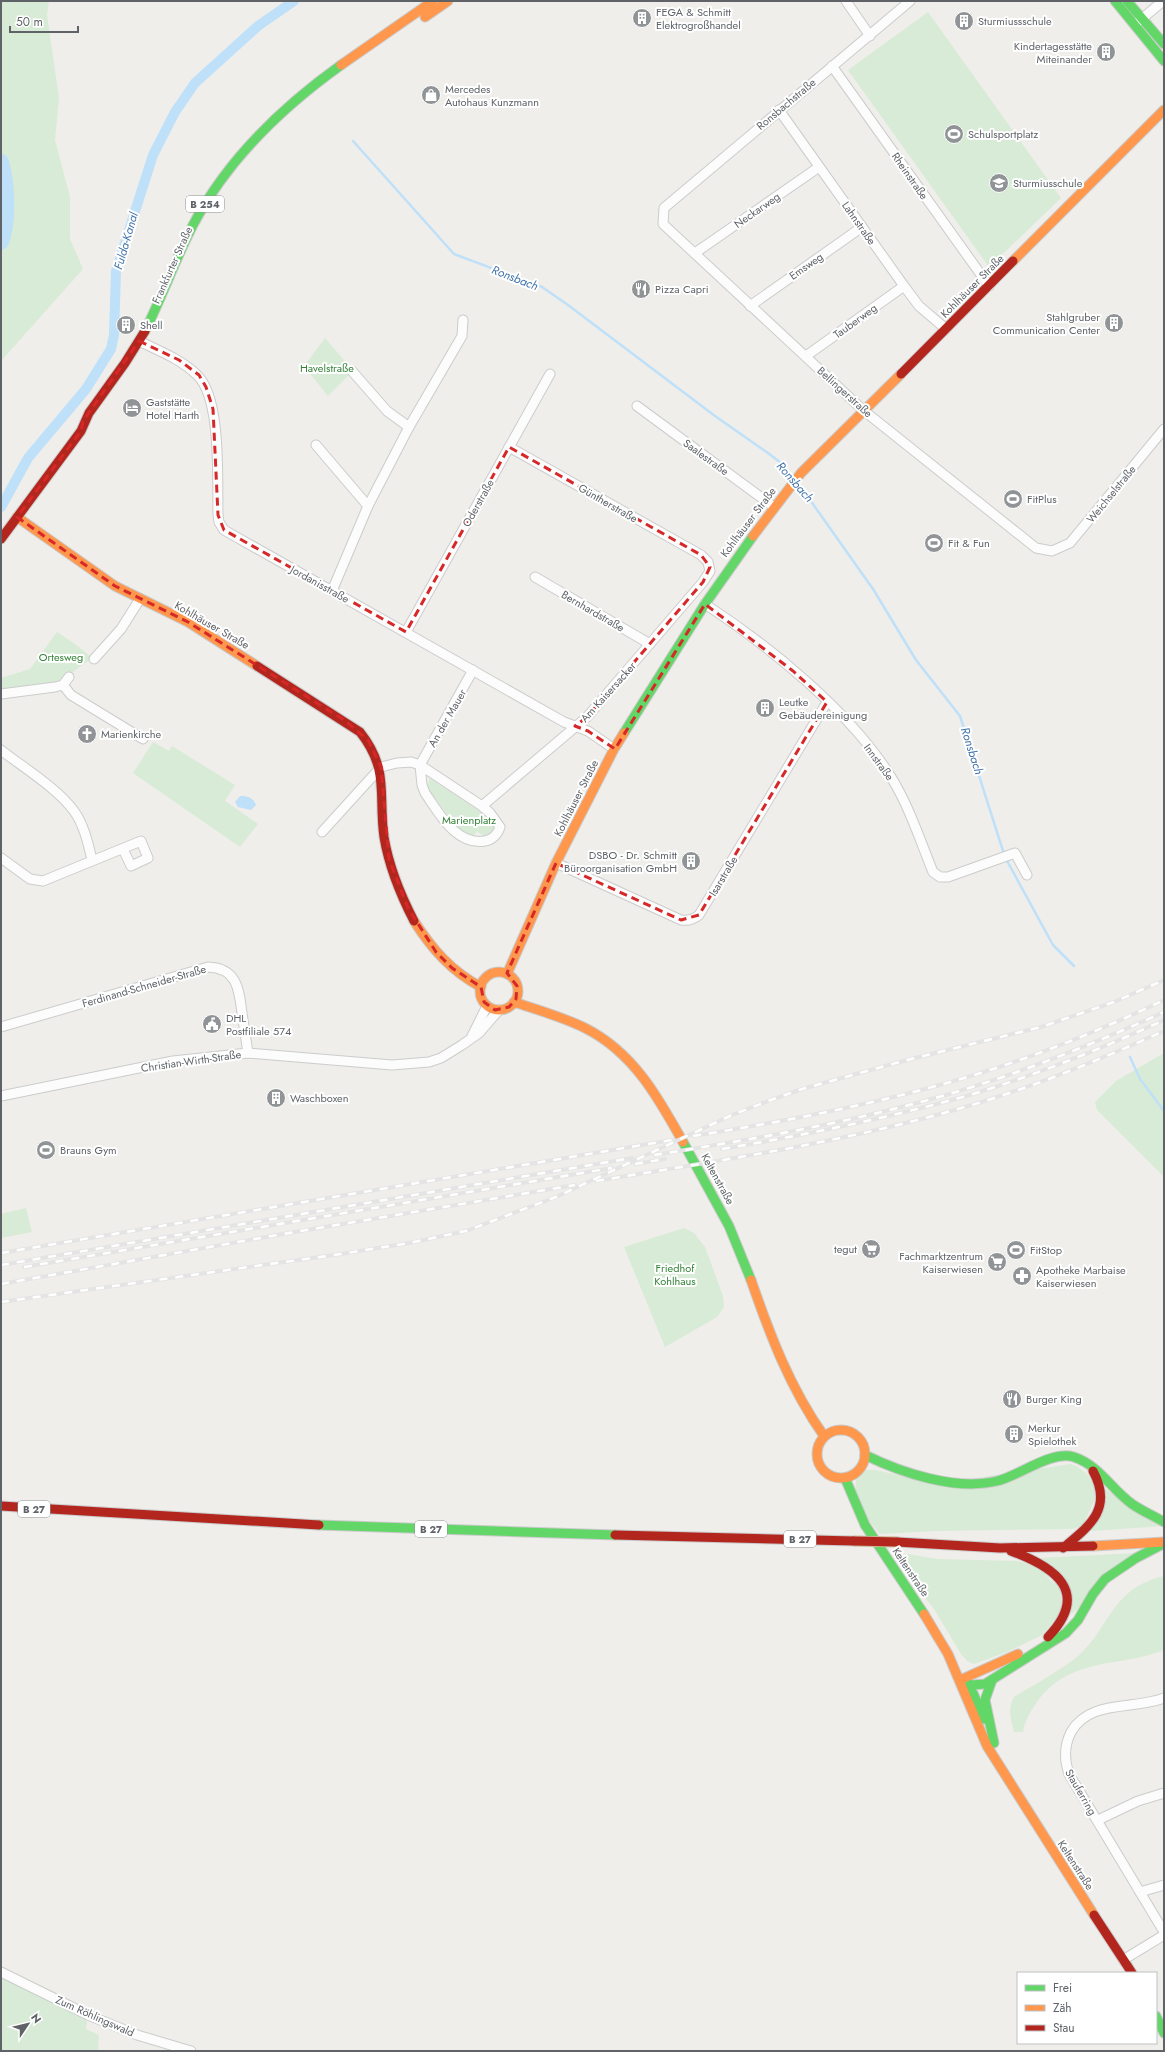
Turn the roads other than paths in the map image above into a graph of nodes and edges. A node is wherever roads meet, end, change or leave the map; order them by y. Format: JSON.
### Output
{"nodes":[{"id":1,"x":433,"y":1,"type":"edge"},
{"id":2,"x":448,"y":1,"type":"edge"},
{"id":3,"x":846,"y":1,"type":"edge"},
{"id":4,"x":910,"y":1,"type":"edge"},
{"id":5,"x":1115,"y":1,"type":"edge"},
{"id":6,"x":1126,"y":1,"type":"edge"},
{"id":7,"x":1163,"y":1,"type":"edge"},
{"id":8,"x":1142,"y":19,"type":"junction"},
{"id":9,"x":1134,"y":25,"type":"junction"},
{"id":10,"x":870,"y":36,"type":"junction"},
{"id":11,"x":1164,"y":44,"type":"edge"},
{"id":12,"x":1164,"y":61,"type":"edge"},
{"id":13,"x":832,"y":66,"type":"junction"},
{"id":14,"x":778,"y":110,"type":"junction"},
{"id":15,"x":1164,"y":110,"type":"edge"},
{"id":16,"x":819,"y":166,"type":"junction"},
{"id":17,"x":664,"y":208,"type":"joint"},
{"id":18,"x":862,"y":227,"type":"junction"},
{"id":19,"x":695,"y":254,"type":"junction"},
{"id":20,"x":904,"y":286,"type":"junction"},
{"id":21,"x":989,"y":286,"type":"junction"},
{"id":22,"x":750,"y":306,"type":"junction"},
{"id":23,"x":463,"y":320,"type":"dead end"},
{"id":24,"x":946,"y":329,"type":"junction"},
{"id":25,"x":143,"y":343,"type":"junction"},
{"id":26,"x":806,"y":356,"type":"junction"},
{"id":27,"x":352,"y":371,"type":"dead end"},
{"id":28,"x":550,"y":374,"type":"dead end"},
{"id":29,"x":637,"y":406,"type":"dead end"},
{"id":30,"x":863,"y":410,"type":"junction"},
{"id":31,"x":409,"y":427,"type":"junction"},
{"id":32,"x":1164,"y":428,"type":"edge"},
{"id":33,"x":81,"y":431,"type":"junction"},
{"id":34,"x":316,"y":445,"type":"dead end"},
{"id":35,"x":509,"y":447,"type":"junction"},
{"id":36,"x":368,"y":506,"type":"junction"},
{"id":37,"x":774,"y":507,"type":"junction"},
{"id":38,"x":17,"y":517,"type":"junction"},
{"id":39,"x":1,"y":539,"type":"edge"},
{"id":40,"x":1052,"y":551,"type":"joint"},
{"id":41,"x":706,"y":560,"type":"joint"},
{"id":42,"x":535,"y":578,"type":"dead end"},
{"id":43,"x":332,"y":591,"type":"junction"},
{"id":44,"x":140,"y":600,"type":"junction"},
{"id":45,"x":704,"y":604,"type":"junction"},
{"id":46,"x":406,"y":632,"type":"junction"},
{"id":47,"x":650,"y":644,"type":"junction"},
{"id":48,"x":94,"y":660,"type":"dead end"},
{"id":49,"x":473,"y":670,"type":"junction"},
{"id":50,"x":69,"y":677,"type":"dead end"},
{"id":51,"x":63,"y":685,"type":"junction"},
{"id":52,"x":1,"y":694,"type":"edge"},
{"id":53,"x":827,"y":702,"type":"junction"},
{"id":54,"x":575,"y":726,"type":"junction"},
{"id":55,"x":143,"y":739,"type":"dead end"},
{"id":56,"x":614,"y":749,"type":"junction"},
{"id":57,"x":1,"y":750,"type":"edge"},
{"id":58,"x":420,"y":765,"type":"junction"},
{"id":59,"x":381,"y":767,"type":"junction"},
{"id":60,"x":482,"y":806,"type":"junction"},
{"id":61,"x":322,"y":832,"type":"dead end"},
{"id":62,"x":123,"y":849,"type":"dead end"},
{"id":63,"x":1,"y":858,"type":"edge"},
{"id":64,"x":92,"y":860,"type":"junction"},
{"id":65,"x":556,"y":863,"type":"junction"},
{"id":66,"x":1027,"y":875,"type":"dead end"},
{"id":67,"x":507,"y":974,"type":"junction"},
{"id":68,"x":481,"y":988,"type":"junction"},
{"id":69,"x":514,"y":1002,"type":"junction"},
{"id":70,"x":487,"y":1006,"type":"junction"},
{"id":71,"x":498,"y":1010,"type":"junction"},
{"id":72,"x":1,"y":1027,"type":"edge"},
{"id":73,"x":471,"y":1037,"type":"junction"},
{"id":74,"x":248,"y":1053,"type":"junction"},
{"id":75,"x":1,"y":1096,"type":"edge"},
{"id":76,"x":824,"y":1436,"type":"junction"},
{"id":77,"x":865,"y":1455,"type":"junction"},
{"id":78,"x":1084,"y":1461,"type":"junction"},
{"id":79,"x":862,"y":1466,"type":"junction"},
{"id":80,"x":888,"y":1466,"type":"junction"},
{"id":81,"x":845,"y":1478,"type":"junction"},
{"id":82,"x":1,"y":1506,"type":"edge"},
{"id":83,"x":1164,"y":1522,"type":"edge"},
{"id":84,"x":1164,"y":1543,"type":"edge"},
{"id":85,"x":1000,"y":1548,"type":"junction"},
{"id":86,"x":1063,"y":1548,"type":"junction"},
{"id":87,"x":960,"y":1680,"type":"junction"},
{"id":88,"x":992,"y":1680,"type":"junction"},
{"id":89,"x":1163,"y":1699,"type":"edge"},
{"id":90,"x":994,"y":1743,"type":"junction"},
{"id":91,"x":1002,"y":1769,"type":"junction"},
{"id":92,"x":1164,"y":1793,"type":"edge"},
{"id":93,"x":1098,"y":1820,"type":"junction"},
{"id":94,"x":1164,"y":1885,"type":"edge"},
{"id":95,"x":1140,"y":1892,"type":"junction"},
{"id":96,"x":1164,"y":1932,"type":"edge"},
{"id":97,"x":1164,"y":1935,"type":"edge"},
{"id":98,"x":1124,"y":1960,"type":"junction"},
{"id":99,"x":1,"y":1972,"type":"edge"},
{"id":100,"x":1131,"y":1972,"type":"edge"},
{"id":101,"x":1157,"y":2018,"type":"edge"},
{"id":102,"x":1164,"y":2034,"type":"edge"},
{"id":103,"x":191,"y":2051,"type":"edge"}],
"edges":[{"from":1,"to":25,"type":"main road","name":"Frankfurter Straße","number":"B 254"},
{"from":2,"to":25,"type":"main road","name":"Frankfurter Straße","number":"B 254"},
{"from":3,"to":10,"type":"street"},
{"from":4,"to":10,"type":"street","name":"Ronsbachstraße"},
{"from":5,"to":9,"type":"main road"},
{"from":6,"to":8,"type":"main road"},
{"from":7,"to":8,"type":"street"},
{"from":8,"to":9,"type":"street"},
{"from":8,"to":11,"type":"main road"},
{"from":9,"to":12,"type":"main road"},
{"from":10,"to":13,"type":"street","name":"Ronsbachstraße"},
{"from":13,"to":14,"type":"street","name":"Ronsbachstraße"},
{"from":13,"to":21,"type":"street","name":"Rheinstraße"},
{"from":14,"to":16,"type":"street","name":"Lahnstraße"},
{"from":14,"to":17,"type":"street","name":"Ronsbachstraße"},
{"from":15,"to":21,"type":"main road","name":"Kohlhäuser Straße"},
{"from":16,"to":18,"type":"street","name":"Lahnstraße"},
{"from":16,"to":19,"type":"street","name":"Neckarweg"},
{"from":17,"to":19,"type":"street","name":"Bellingerstraße"},
{"from":18,"to":20,"type":"street","name":"Lahnstraße"},
{"from":18,"to":22,"type":"street","name":"Emsweg"},
{"from":19,"to":22,"type":"street","name":"Bellingerstraße"},
{"from":20,"to":24,"type":"street","name":"Lahnstraße"},
{"from":20,"to":26,"type":"street","name":"Tauberweg"},
{"from":21,"to":24,"type":"main road","name":"Kohlhäuser Straße"},
{"from":22,"to":26,"type":"street","name":"Bellingerstraße"},
{"from":23,"to":31,"type":"street"},
{"from":24,"to":30,"type":"main road","name":"Kohlhäuser Straße"},
{"from":25,"to":33,"type":"main road","name":"Frankfurter Straße","number":"B 254"},
{"from":25,"to":33,"type":"main road","name":"Frankfurter Straße","number":"B 254"},
{"from":25,"to":43,"type":"street","name":"Jordanisstraße"},
{"from":26,"to":30,"type":"street","name":"Bellingerstraße"},
{"from":27,"to":31,"type":"street"},
{"from":28,"to":35,"type":"street","name":"Oderstraße"},
{"from":29,"to":37,"type":"street","name":"Saalestraße"},
{"from":30,"to":37,"type":"main road","name":"Kohlhäuser Straße"},
{"from":30,"to":40,"type":"street","name":"Bellingerstraße"},
{"from":31,"to":36,"type":"street"},
{"from":32,"to":40,"type":"street","name":"Weichselstraße"},
{"from":33,"to":38,"type":"main road","name":"Frankfurter Straße","number":"B 254"},
{"from":34,"to":36,"type":"street"},
{"from":35,"to":41,"type":"street","name":"Güntherstraße"},
{"from":35,"to":46,"type":"street","name":"Oderstraße"},
{"from":36,"to":43,"type":"street"},
{"from":37,"to":45,"type":"main road","name":"Kohlhäuser Straße"},
{"from":38,"to":39,"type":"main road","name":"Frankfurter Straße","number":"B 254"},
{"from":38,"to":44,"type":"main road","name":"Kohlhäuser Straße"},
{"from":41,"to":47,"type":"street","name":"Am Kaisersacker"},
{"from":42,"to":47,"type":"street","name":"Bernhardstraße"},
{"from":43,"to":46,"type":"street","name":"Jordanisstraße"},
{"from":44,"to":48,"type":"street"},
{"from":44,"to":59,"type":"main road","name":"Kohlhäuser Straße"},
{"from":45,"to":53,"type":"street","name":"Innstraße"},
{"from":45,"to":56,"type":"main road","name":"Kohlhäuser Straße"},
{"from":46,"to":49,"type":"street","name":"Jordanisstraße"},
{"from":47,"to":54,"type":"street","name":"Am Kaisersacker"},
{"from":49,"to":54,"type":"street","name":"Jordanisstraße"},
{"from":49,"to":58,"type":"street","name":"An der Mauer"},
{"from":50,"to":51,"type":"street"},
{"from":51,"to":52,"type":"street"},
{"from":51,"to":55,"type":"street"},
{"from":53,"to":65,"type":"street","name":"Isarstraße"},
{"from":53,"to":66,"type":"street","name":"Innstraße"},
{"from":54,"to":56,"type":"street","name":"Jordanisstraße"},
{"from":54,"to":60,"type":"street","name":"Am Kaisersacker"},
{"from":56,"to":65,"type":"main road","name":"Kohlhäuser Straße"},
{"from":57,"to":64,"type":"street"},
{"from":58,"to":59,"type":"street"},
{"from":58,"to":60,"type":"street"},
{"from":58,"to":60,"type":"street"},
{"from":59,"to":61,"type":"street"},
{"from":59,"to":68,"type":"main road","name":"Kohlhäuser Straße"},
{"from":62,"to":64,"type":"street"},
{"from":63,"to":64,"type":"street"},
{"from":65,"to":67,"type":"main road","name":"Kohlhäuser Straße"},
{"from":67,"to":68,"type":"main road"},
{"from":67,"to":69,"type":"main road"},
{"from":68,"to":70,"type":"main road"},
{"from":69,"to":71,"type":"main road"},
{"from":69,"to":76,"type":"main road","name":"Keltenstraße"},
{"from":70,"to":71,"type":"main road"},
{"from":70,"to":73,"type":"street","name":"Christian-Wirth-Straße"},
{"from":71,"to":73,"type":"street","name":"Christian-Wirth-Straße"},
{"from":72,"to":74,"type":"street","name":"Ferdinand-Schneider-Straße"},
{"from":73,"to":74,"type":"street","name":"Christian-Wirth-Straße"},
{"from":74,"to":75,"type":"street","name":"Christian-Wirth-Straße"},
{"from":76,"to":77,"type":"main road"},
{"from":76,"to":81,"type":"main road"},
{"from":77,"to":79,"type":"main road"},
{"from":77,"to":80,"type":"main road"},
{"from":78,"to":80,"type":"main road"},
{"from":78,"to":83,"type":"main road"},
{"from":78,"to":86,"type":"main road"},
{"from":79,"to":80,"type":"main road"},
{"from":79,"to":81,"type":"main road"},
{"from":81,"to":87,"type":"main road","name":"Keltenstraße"},
{"from":82,"to":85,"type":"main road","number":"B 27","bridge":true},
{"from":84,"to":86,"type":"main road","number":"B 27"},
{"from":84,"to":88,"type":"main road"},
{"from":85,"to":86,"type":"main road","number":"B 27"},
{"from":85,"to":87,"type":"main road"},
{"from":87,"to":88,"type":"main road"},
{"from":87,"to":90,"type":"main road","name":"Keltenstraße"},
{"from":87,"to":91,"type":"main road","name":"Keltenstraße"},
{"from":88,"to":90,"type":"main road"},
{"from":89,"to":93,"type":"street","name":"Stauferring"},
{"from":90,"to":91,"type":"main road","name":"Keltenstraße"},
{"from":91,"to":98,"type":"main road","name":"Keltenstraße"},
{"from":92,"to":93,"type":"street"},
{"from":93,"to":95,"type":"street","name":"Stauferring"},
{"from":94,"to":95,"type":"street"},
{"from":95,"to":96,"type":"street","name":"Stauferring"},
{"from":97,"to":98,"type":"street"},
{"from":98,"to":100,"type":"main road","name":"Keltenstraße"},
{"from":99,"to":103,"type":"street","name":"Zum Röhlingswald"},
{"from":101,"to":102,"type":"main road"}]}
